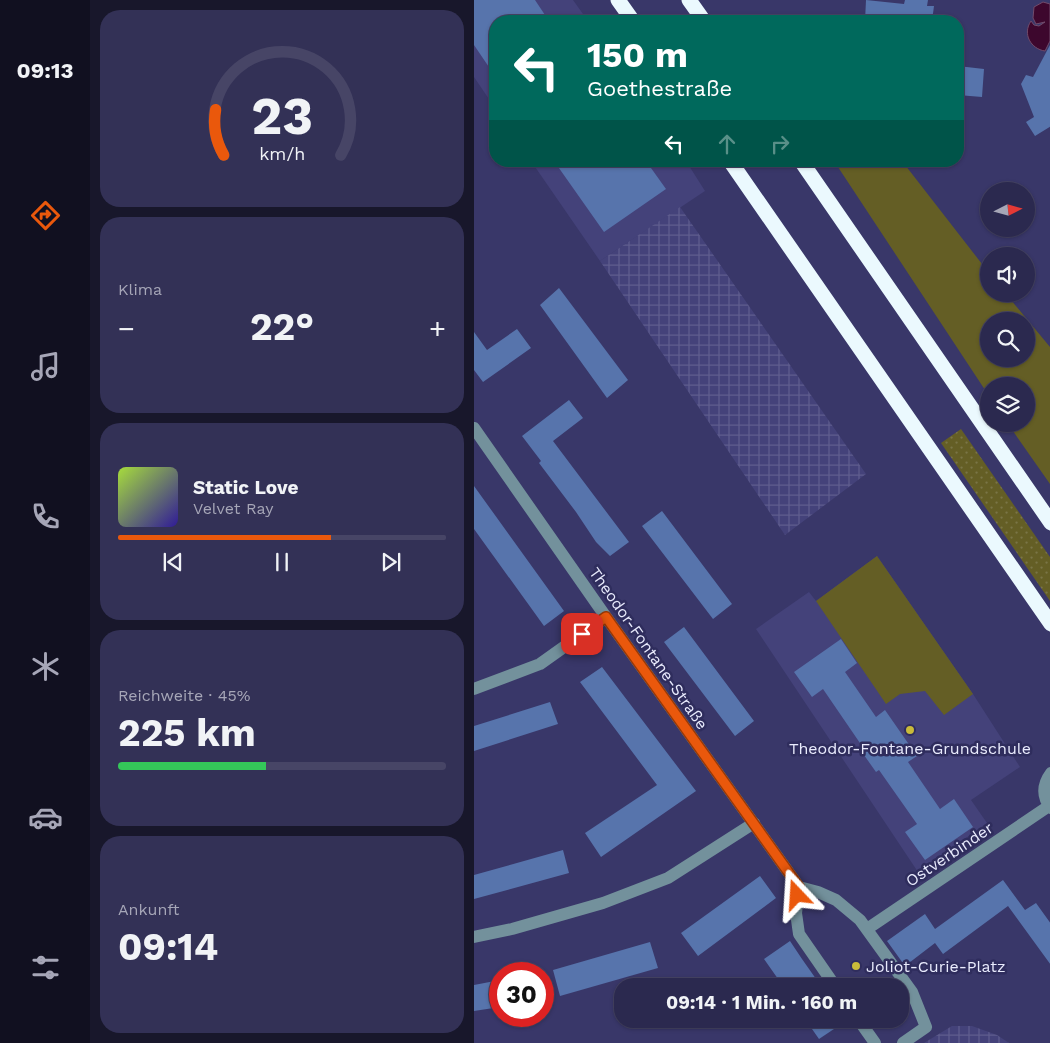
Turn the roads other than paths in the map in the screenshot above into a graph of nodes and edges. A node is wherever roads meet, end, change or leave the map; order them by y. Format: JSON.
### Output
{"nodes":[{"id":1,"x":618,"y":0,"type":"edge"},
{"id":2,"x":689,"y":0,"type":"edge"},
{"id":3,"x":629,"y":15,"type":"edge"},
{"id":4,"x":700,"y":15,"type":"edge"},
{"id":5,"x":734,"y":167,"type":"edge"},
{"id":6,"x":805,"y":167,"type":"edge"},
{"id":7,"x":474,"y":428,"type":"edge"},
{"id":8,"x":1050,"y":523,"type":"edge"},
{"id":9,"x":606,"y":617,"type":"junction"},
{"id":10,"x":1050,"y":624,"type":"edge"},
{"id":11,"x":474,"y":689,"type":"edge"},
{"id":12,"x":1050,"y":773,"type":"edge"},
{"id":13,"x":1049,"y":807,"type":"edge"},
{"id":14,"x":754,"y":823,"type":"junction"},
{"id":15,"x":799,"y":887,"type":"junction"},
{"id":16,"x":867,"y":929,"type":"junction"},
{"id":17,"x":474,"y":937,"type":"edge"},
{"id":18,"x":829,"y":978,"type":"edge"},
{"id":19,"x":864,"y":1028,"type":"edge"},
{"id":20,"x":875,"y":1043,"type":"edge"},
{"id":21,"x":903,"y":1043,"type":"edge"}],
"edges":[{"from":1,"to":3,"type":"highway"},
{"from":2,"to":4,"type":"highway"},
{"from":5,"to":10,"type":"highway"},
{"from":6,"to":8,"type":"highway"},
{"from":7,"to":9,"type":"street","name":"Theodor-Fontane-Straße"},
{"from":9,"to":11,"type":"street"},
{"from":9,"to":14,"type":"street","name":"Theodor-Fontane-Straße"},
{"from":12,"to":13,"type":"street"},
{"from":13,"to":16,"type":"street","name":"Ostverbinder"},
{"from":14,"to":15,"type":"street","name":"Theodor-Fontane-Straße"},
{"from":14,"to":17,"type":"street"},
{"from":15,"to":16,"type":"street"},
{"from":15,"to":18,"type":"street"},
{"from":16,"to":21,"type":"street"},
{"from":19,"to":20,"type":"street"}]}
